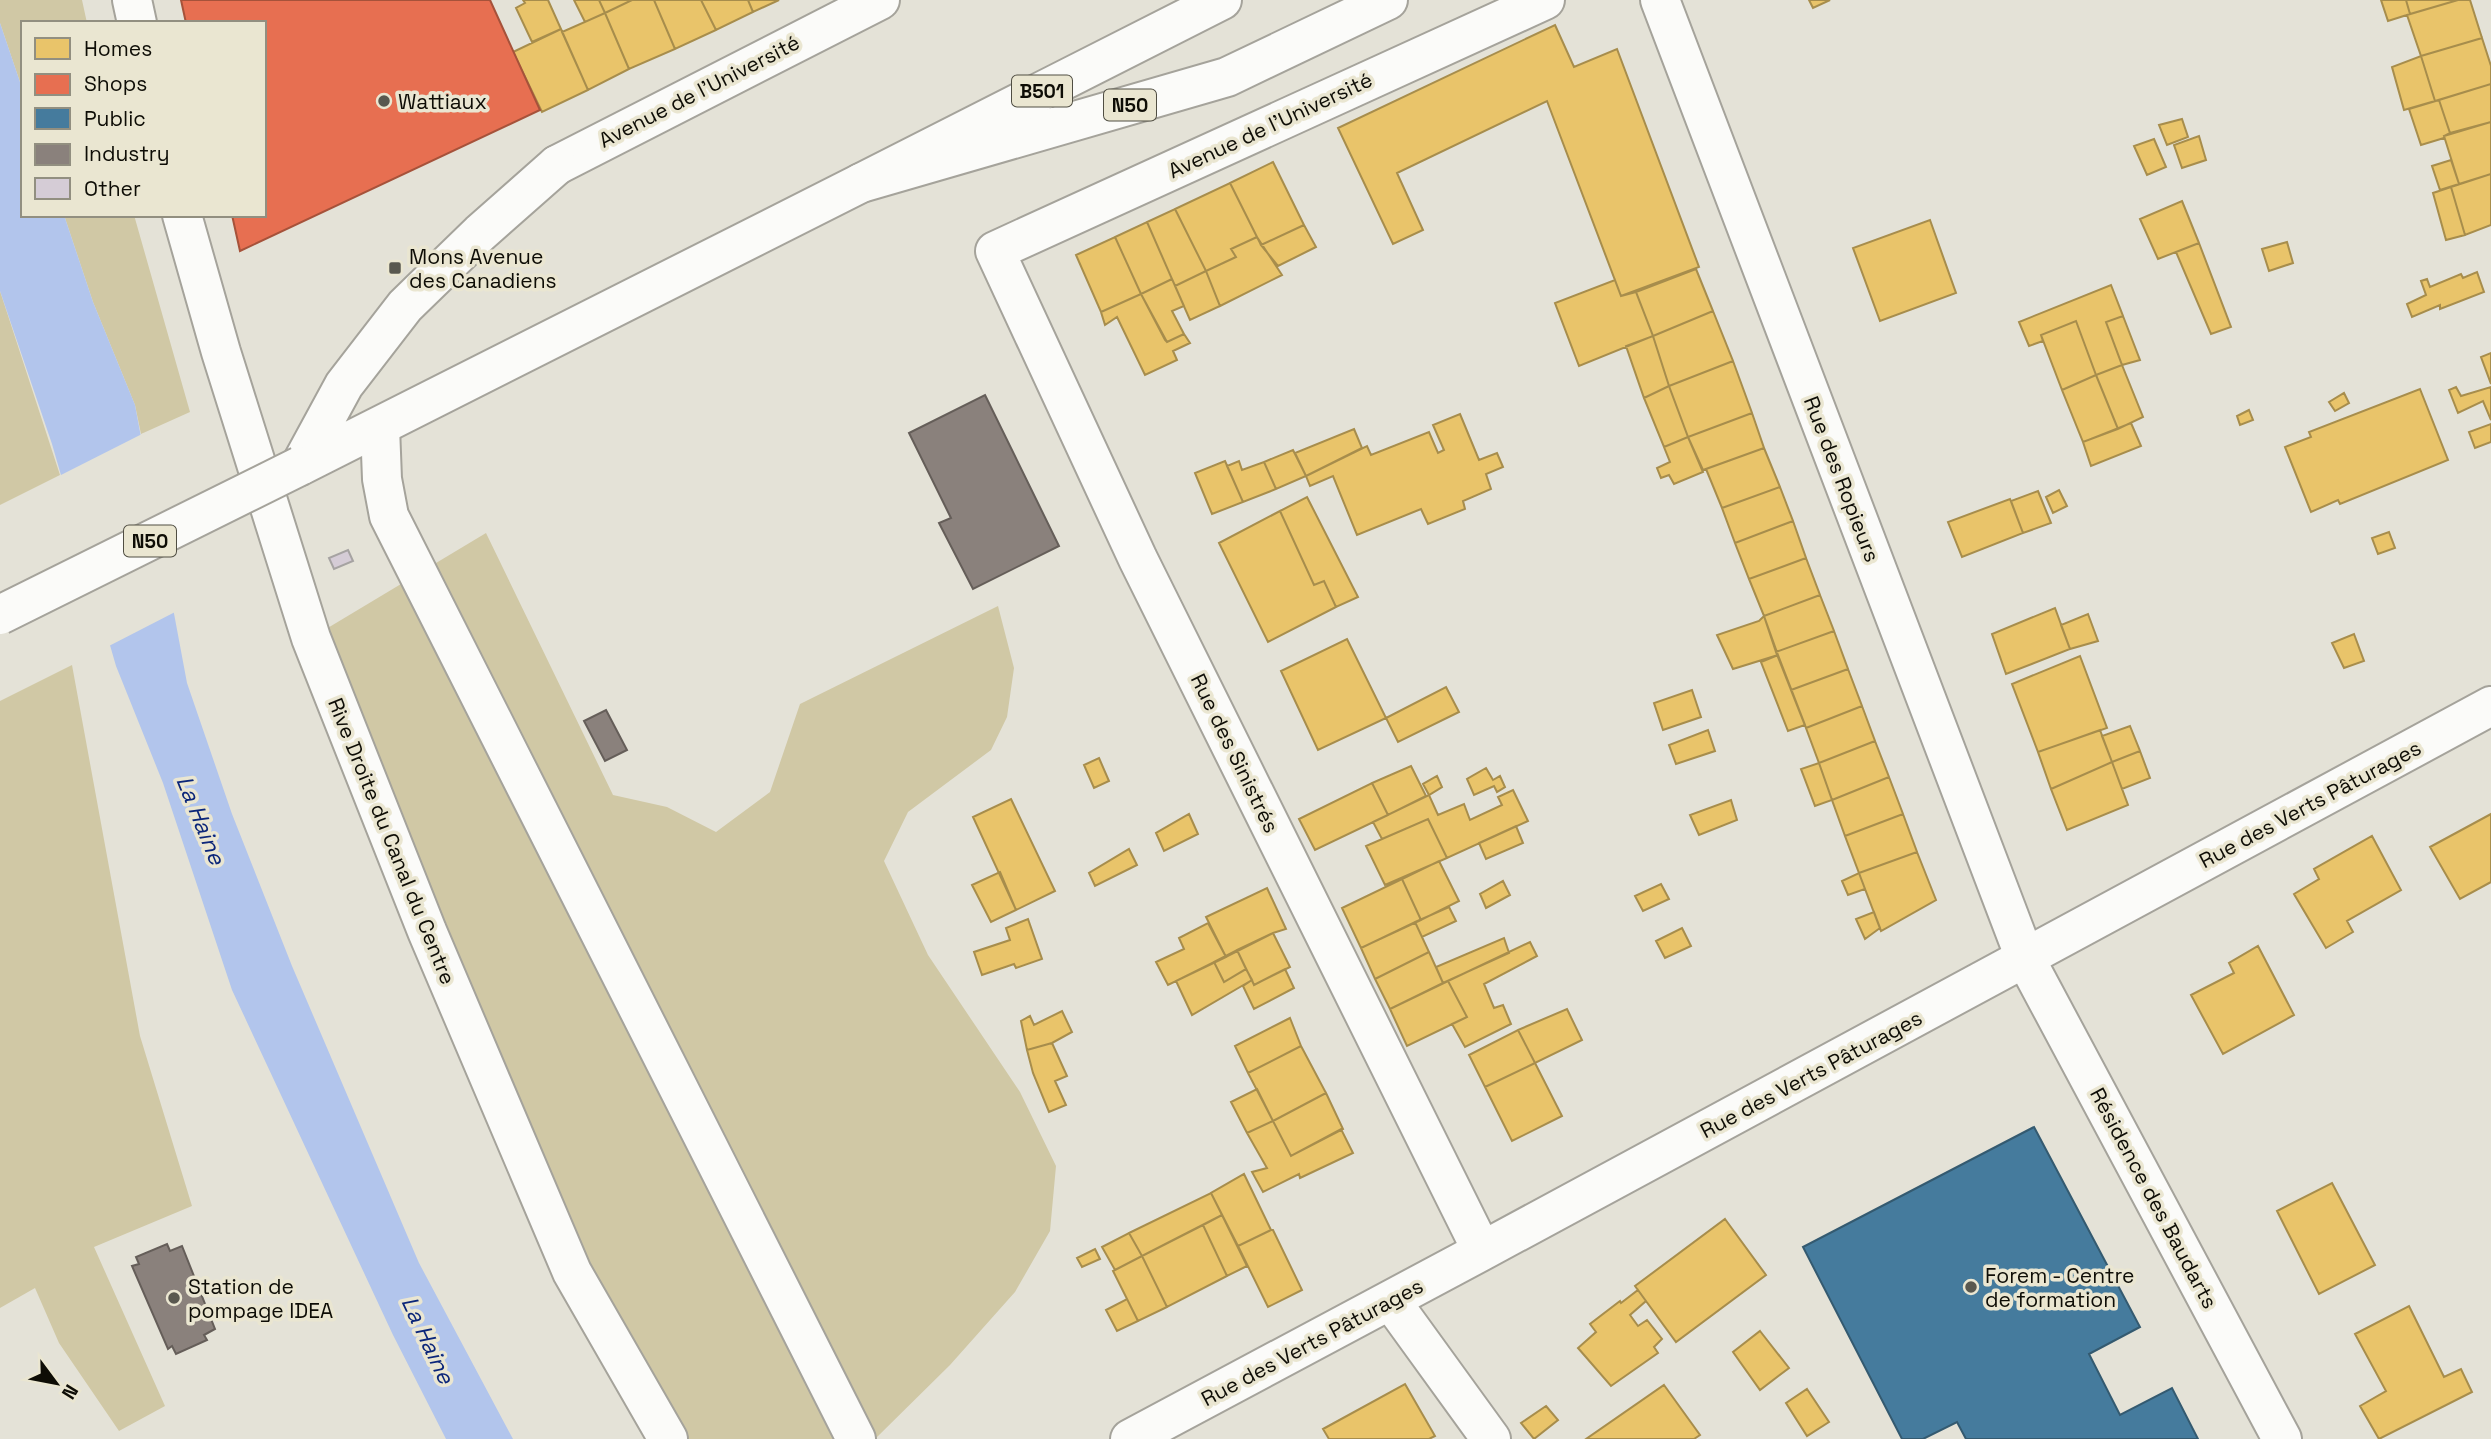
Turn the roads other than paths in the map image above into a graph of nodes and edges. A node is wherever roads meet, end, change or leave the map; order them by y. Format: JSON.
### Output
{"nodes":[{"id":1,"x":132,"y":0,"type":"edge"},
{"id":2,"x":879,"y":0,"type":"edge"},
{"id":3,"x":1222,"y":0,"type":"edge"},
{"id":4,"x":1388,"y":0,"type":"edge"},
{"id":5,"x":1545,"y":0,"type":"edge"},
{"id":6,"x":1660,"y":0,"type":"edge"},
{"id":7,"x":137,"y":21,"type":"edge"},
{"id":8,"x":861,"y":183,"type":"junction"},
{"id":9,"x":183,"y":217,"type":"edge"},
{"id":10,"x":995,"y":251,"type":"joint"},
{"id":11,"x":380,"y":427,"type":"junction"},
{"id":12,"x":300,"y":466,"type":"junction"},
{"id":13,"x":0,"y":615,"type":"edge"},
{"id":14,"x":2491,"y":706,"type":"edge"},
{"id":15,"x":2025,"y":958,"type":"junction"},
{"id":16,"x":1482,"y":1251,"type":"junction"},
{"id":17,"x":1391,"y":1301,"type":"junction"},
{"id":18,"x":668,"y":1439,"type":"edge"},
{"id":19,"x":856,"y":1439,"type":"edge"},
{"id":20,"x":1130,"y":1439,"type":"edge"},
{"id":21,"x":1491,"y":1439,"type":"edge"},
{"id":22,"x":2282,"y":1439,"type":"edge"}],
"edges":[{"from":1,"to":7,"type":"main road"},
{"from":2,"to":12,"type":"main road","name":"Avenue de l'Université"},
{"from":3,"to":8,"type":"main road","number":"B501"},
{"from":4,"to":8,"type":"main road","number":"N50"},
{"from":5,"to":10,"type":"main road","name":"Avenue de l'Université"},
{"from":6,"to":15,"type":"main road","name":"Rue des Ropieurs"},
{"from":8,"to":11,"type":"main road","number":"N50"},
{"from":9,"to":18,"type":"main road","name":"Rive Droite du Canal du Centre"},
{"from":10,"to":16,"type":"main road","name":"Rue des Sinistrés"},
{"from":11,"to":12,"type":"main road","number":"N50"},
{"from":11,"to":19,"type":"main road"},
{"from":12,"to":13,"type":"main road","number":"N50","bridge":true},
{"from":14,"to":15,"type":"main road","name":"Rue des Verts Pâturages"},
{"from":15,"to":16,"type":"main road","name":"Rue des Verts Pâturages"},
{"from":15,"to":22,"type":"main road","name":"Résidence des Baudarts"},
{"from":16,"to":17,"type":"main road","name":"Rue des Verts Pâturages"},
{"from":17,"to":20,"type":"main road","name":"Rue des Verts Pâturages"},
{"from":17,"to":21,"type":"main road"}]}
